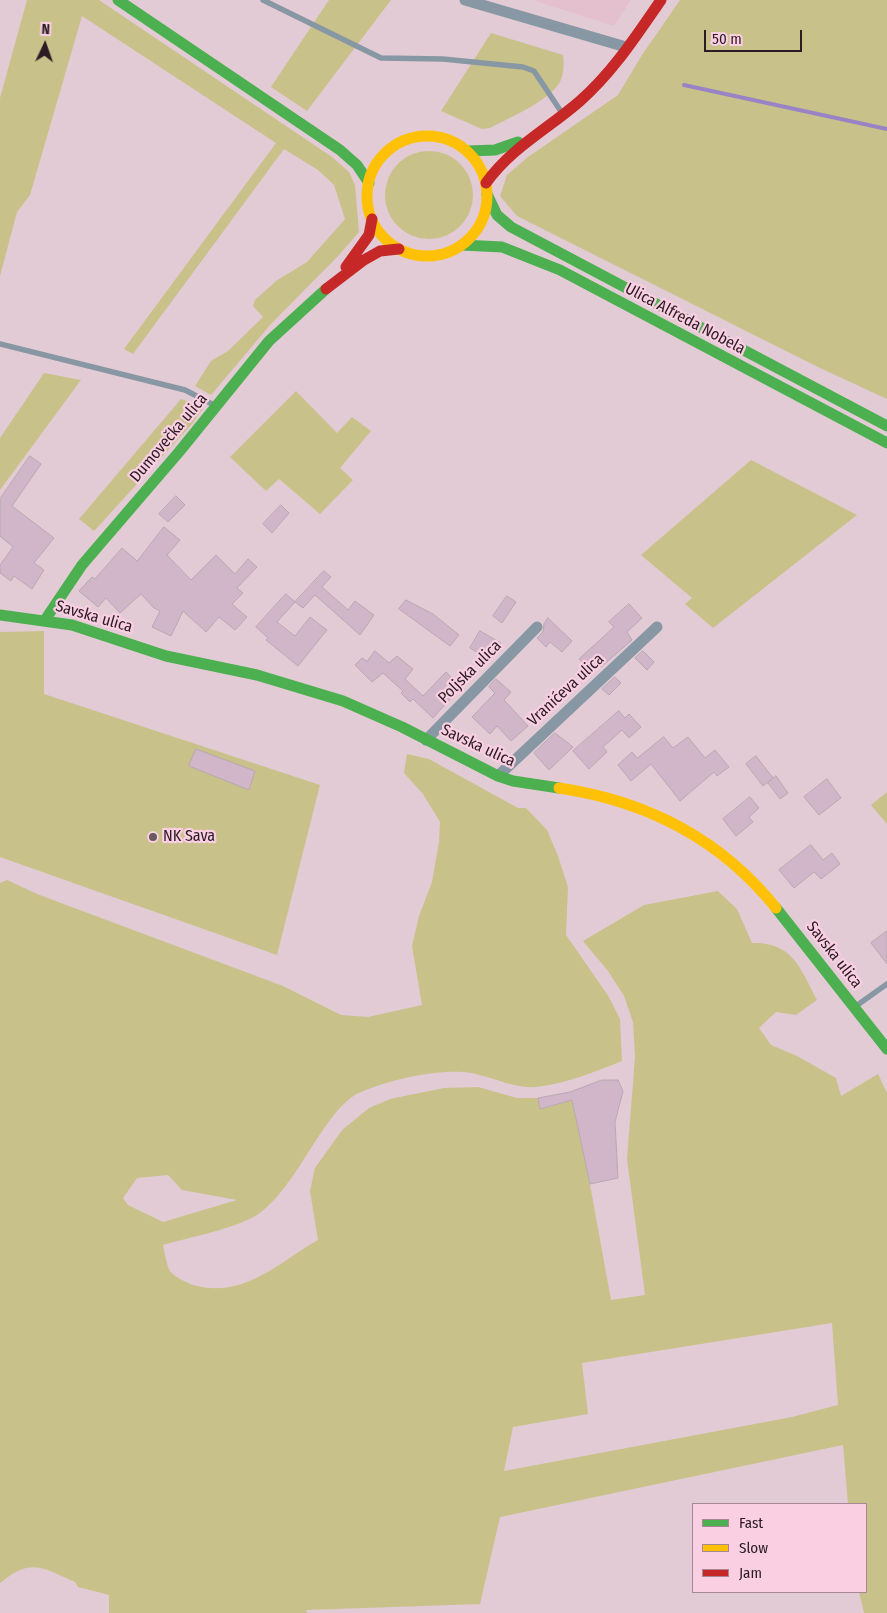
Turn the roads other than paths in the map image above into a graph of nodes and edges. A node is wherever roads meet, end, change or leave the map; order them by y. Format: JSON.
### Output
{"nodes":[{"id":1,"x":118,"y":0,"type":"edge"},
{"id":2,"x":263,"y":0,"type":"edge"},
{"id":3,"x":465,"y":0,"type":"edge"},
{"id":4,"x":661,"y":0,"type":"edge"},
{"id":5,"x":626,"y":47,"type":"junction"},
{"id":6,"x":563,"y":115,"type":"junction"},
{"id":7,"x":530,"y":138,"type":"junction"},
{"id":8,"x":468,"y":152,"type":"junction"},
{"id":9,"x":369,"y":183,"type":"junction"},
{"id":10,"x":487,"y":188,"type":"junction"},
{"id":11,"x":372,"y":220,"type":"junction"},
{"id":12,"x":462,"y":245,"type":"junction"},
{"id":13,"x":399,"y":249,"type":"junction"},
{"id":14,"x":329,"y":286,"type":"junction"},
{"id":15,"x":0,"y":344,"type":"edge"},
{"id":16,"x":217,"y":406,"type":"junction"},
{"id":17,"x":887,"y":426,"type":"edge"},
{"id":18,"x":887,"y":443,"type":"edge"},
{"id":19,"x":0,"y":615,"type":"edge"},
{"id":20,"x":45,"y":620,"type":"junction"},
{"id":21,"x":537,"y":627,"type":"dead end"},
{"id":22,"x":657,"y":627,"type":"dead end"},
{"id":23,"x":426,"y":740,"type":"junction"},
{"id":24,"x":498,"y":776,"type":"junction"},
{"id":25,"x":887,"y":984,"type":"edge"},
{"id":26,"x":854,"y":1007,"type":"junction"},
{"id":27,"x":887,"y":1049,"type":"edge"}],
"edges":[{"from":1,"to":9,"type":"main road"},
{"from":2,"to":6,"type":"lane"},
{"from":3,"to":5,"type":"street"},
{"from":4,"to":5,"type":"main road"},
{"from":5,"to":6,"type":"main road"},
{"from":6,"to":7,"type":"main road"},
{"from":7,"to":8,"type":"main road"},
{"from":7,"to":10,"type":"main road"},
{"from":8,"to":9,"type":"main road"},
{"from":8,"to":10,"type":"main road"},
{"from":9,"to":11,"type":"main road"},
{"from":10,"to":12,"type":"main road"},
{"from":10,"to":17,"type":"main road","name":"Ulica Alfreda Nobela"},
{"from":11,"to":13,"type":"main road"},
{"from":11,"to":14,"type":"main road","name":"Dumovečka ulica"},
{"from":12,"to":13,"type":"main road"},
{"from":12,"to":18,"type":"main road","name":"Ulica Alfreda Nobela"},
{"from":13,"to":14,"type":"main road","name":"Dumovečka ulica"},
{"from":14,"to":16,"type":"main road","name":"Dumovečka ulica"},
{"from":15,"to":16,"type":"lane"},
{"from":16,"to":20,"type":"main road","name":"Dumovečka ulica"},
{"from":19,"to":20,"type":"main road","name":"Savska ulica"},
{"from":20,"to":23,"type":"main road","name":"Savska ulica"},
{"from":21,"to":23,"type":"street","name":"Poljska ulica"},
{"from":22,"to":24,"type":"street","name":"Vranićeva ulica"},
{"from":23,"to":24,"type":"main road","name":"Savska ulica"},
{"from":24,"to":26,"type":"main road","name":"Savska ulica"},
{"from":25,"to":26,"type":"lane"},
{"from":26,"to":27,"type":"main road","name":"Savska ulica"}]}
